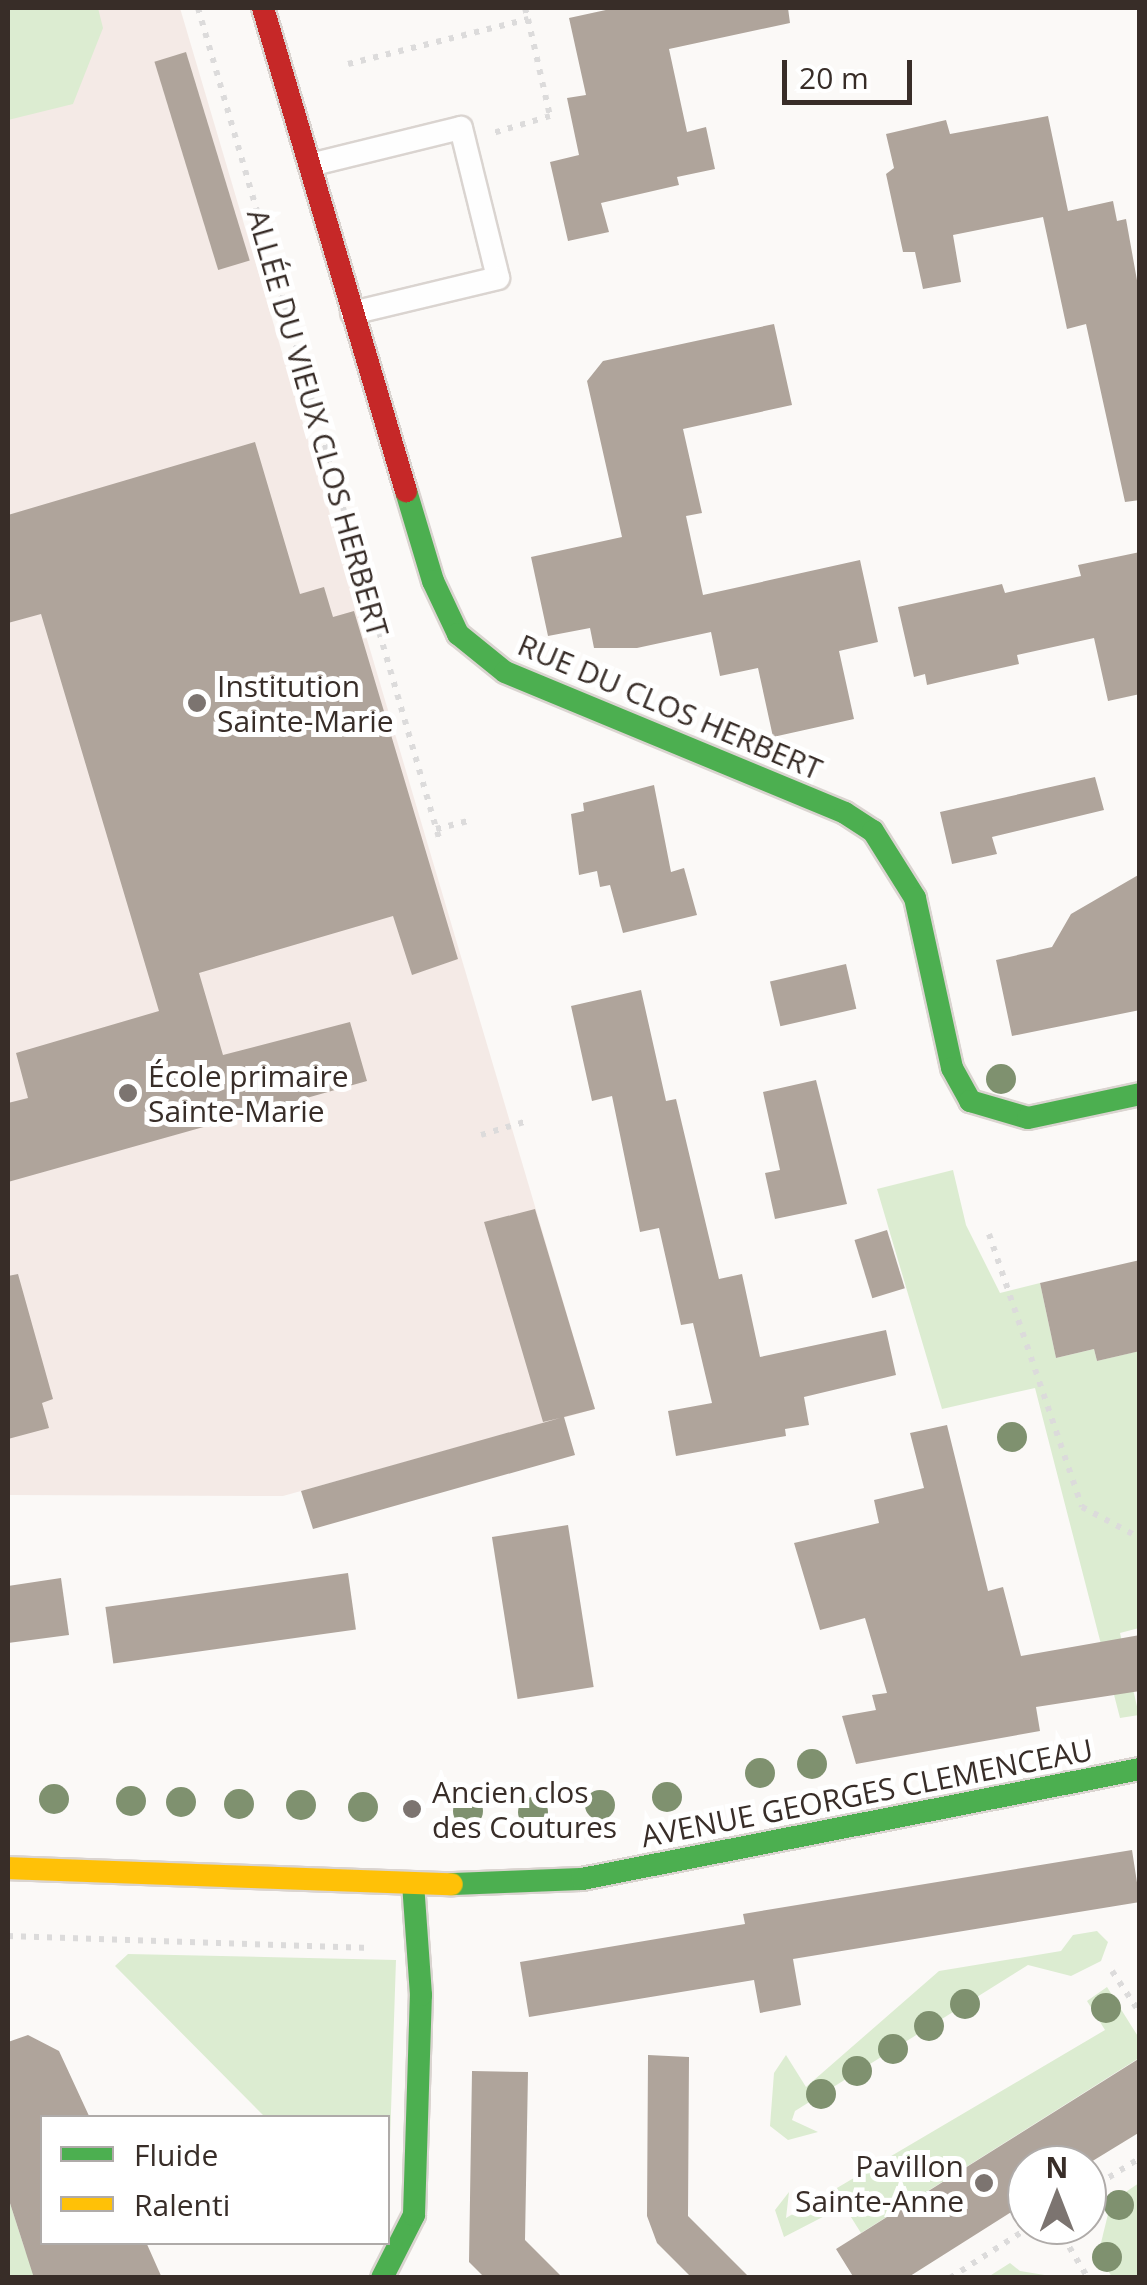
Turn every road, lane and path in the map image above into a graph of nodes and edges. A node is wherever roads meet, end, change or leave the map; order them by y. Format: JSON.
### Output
{"nodes":[{"id":1,"x":198,"y":8,"type":"edge"},
{"id":2,"x":263,"y":8,"type":"edge"},
{"id":3,"x":525,"y":8,"type":"edge"},
{"id":4,"x":528,"y":19,"type":"junction"},
{"id":5,"x":348,"y":64,"type":"dead end"},
{"id":6,"x":464,"y":141,"type":"junction"},
{"id":7,"x":310,"y":165,"type":"junction"},
{"id":8,"x":352,"y":314,"type":"junction"},
{"id":9,"x":469,"y":821,"type":"dead end"},
{"id":10,"x":436,"y":829,"type":"junction"},
{"id":11,"x":439,"y":838,"type":"dead end"},
{"id":12,"x":1140,"y":1094,"type":"edge"},
{"id":13,"x":527,"y":1121,"type":"dead end"},
{"id":14,"x":481,"y":1135,"type":"dead end"},
{"id":15,"x":989,"y":1234,"type":"dead end"},
{"id":16,"x":1140,"y":1538,"type":"edge"},
{"id":17,"x":1140,"y":1769,"type":"edge"},
{"id":18,"x":8,"y":1868,"type":"edge"},
{"id":19,"x":413,"y":1883,"type":"junction"},
{"id":20,"x":1112,"y":1970,"type":"dead end"},
{"id":21,"x":1140,"y":2013,"type":"edge"},
{"id":22,"x":1140,"y":2158,"type":"edge"},
{"id":23,"x":1107,"y":2179,"type":"edge"},
{"id":24,"x":1007,"y":2242,"type":"edge"},
{"id":25,"x":1068,"y":2245,"type":"edge"},
{"id":26,"x":381,"y":2277,"type":"edge"},
{"id":27,"x":950,"y":2278,"type":"edge"},
{"id":28,"x":1088,"y":2278,"type":"edge"}],
"edges":[{"from":1,"to":10,"type":"path","name":"ALLÉE DU VIEUX CLOS HERBERT"},
{"from":2,"to":7,"type":"street","name":"RUE DU CLOS HERBERT"},
{"from":3,"to":4,"type":"path"},
{"from":4,"to":5,"type":"path"},
{"from":4,"to":6,"type":"path"},
{"from":6,"to":7,"type":"lane"},
{"from":6,"to":8,"type":"lane"},
{"from":7,"to":8,"type":"street","name":"RUE DU CLOS HERBERT"},
{"from":8,"to":12,"type":"street","name":"RUE DU CLOS HERBERT"},
{"from":9,"to":10,"type":"path"},
{"from":10,"to":11,"type":"path","name":"ALLÉE DU VIEUX CLOS HERBERT"},
{"from":13,"to":14,"type":"path"},
{"from":15,"to":16,"type":"path"},
{"from":17,"to":19,"type":"street","name":"AVENUE GEORGES CLEMENCEAU"},
{"from":18,"to":19,"type":"street","name":"AVENUE GEORGES CLEMENCEAU"},
{"from":19,"to":26,"type":"street"},
{"from":20,"to":21,"type":"path"},
{"from":22,"to":23,"type":"path"},
{"from":24,"to":27,"type":"path"},
{"from":25,"to":28,"type":"path"}]}
